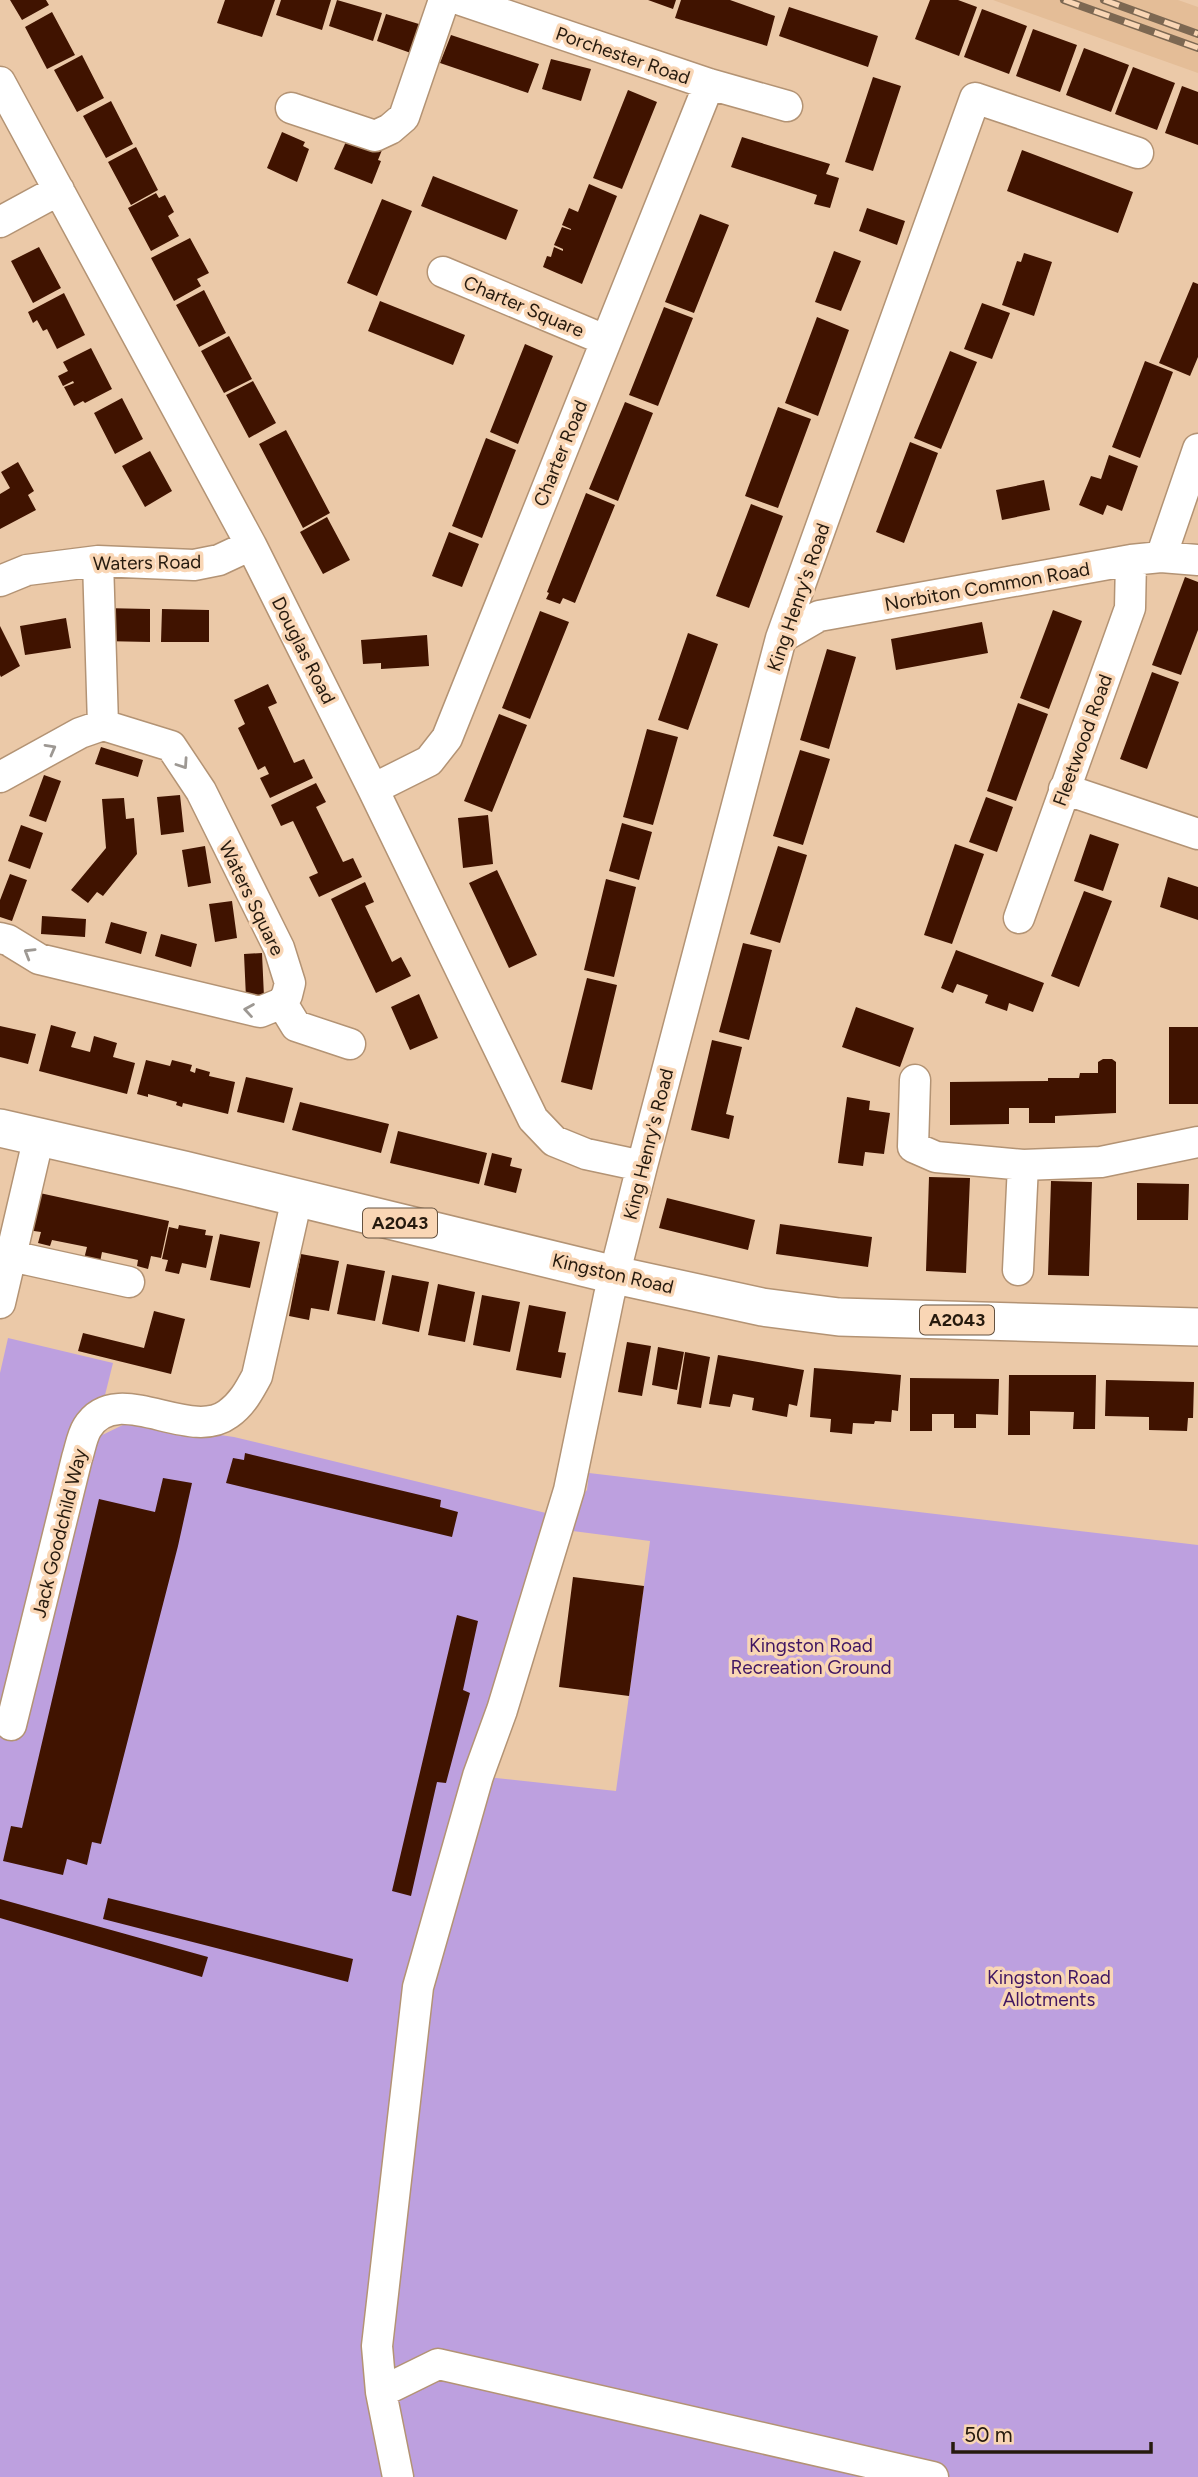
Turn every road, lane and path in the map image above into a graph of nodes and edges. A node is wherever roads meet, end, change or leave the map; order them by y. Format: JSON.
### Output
{"nodes":[{"id":1,"x":444,"y":0,"type":"edge"},
{"id":2,"x":461,"y":0,"type":"edge"},
{"id":3,"x":0,"y":82,"type":"edge"},
{"id":4,"x":709,"y":84,"type":"junction"},
{"id":5,"x":787,"y":106,"type":"dead end"},
{"id":6,"x":291,"y":108,"type":"dead end"},
{"id":7,"x":1138,"y":153,"type":"dead end"},
{"id":8,"x":59,"y":190,"type":"junction"},
{"id":9,"x":0,"y":222,"type":"edge"},
{"id":10,"x":443,"y":272,"type":"dead end"},
{"id":11,"x":605,"y":340,"type":"junction"},
{"id":12,"x":1198,"y":449,"type":"edge"},
{"id":13,"x":251,"y":545,"type":"junction"},
{"id":14,"x":1161,"y":556,"type":"junction"},
{"id":15,"x":1130,"y":560,"type":"junction"},
{"id":16,"x":1198,"y":560,"type":"edge"},
{"id":17,"x":98,"y":561,"type":"junction"},
{"id":18,"x":0,"y":581,"type":"edge"},
{"id":19,"x":781,"y":638,"type":"junction"},
{"id":20,"x":103,"y":725,"type":"junction"},
{"id":21,"x":0,"y":777,"type":"edge"},
{"id":22,"x":373,"y":789,"type":"junction"},
{"id":23,"x":1064,"y":789,"type":"junction"},
{"id":24,"x":1198,"y":834,"type":"edge"},
{"id":25,"x":1019,"y":918,"type":"dead end"},
{"id":26,"x":0,"y":937,"type":"edge"},
{"id":27,"x":282,"y":1003,"type":"junction"},
{"id":28,"x":350,"y":1044,"type":"dead end"},
{"id":29,"x":915,"y":1080,"type":"dead end"},
{"id":30,"x":0,"y":1128,"type":"edge"},
{"id":31,"x":39,"y":1136,"type":"junction"},
{"id":32,"x":1198,"y":1142,"type":"edge"},
{"id":33,"x":1023,"y":1165,"type":"junction"},
{"id":34,"x":642,"y":1166,"type":"junction"},
{"id":35,"x":297,"y":1198,"type":"junction"},
{"id":36,"x":11,"y":1256,"type":"junction"},
{"id":37,"x":1018,"y":1270,"type":"dead end"},
{"id":38,"x":615,"y":1275,"type":"junction"},
{"id":39,"x":129,"y":1282,"type":"dead end"},
{"id":40,"x":0,"y":1303,"type":"edge"},
{"id":41,"x":1198,"y":1327,"type":"edge"},
{"id":42,"x":11,"y":1724,"type":"dead end"},
{"id":43,"x":380,"y":2392,"type":"junction"},
{"id":44,"x":398,"y":2477,"type":"edge"},
{"id":45,"x":933,"y":2477,"type":"edge"}],
"edges":[{"from":1,"to":6,"type":"street"},
{"from":2,"to":4,"type":"street","name":"Porchester Road"},
{"from":3,"to":8,"type":"street","name":"Douglas Road"},
{"from":4,"to":5,"type":"street","name":"Porchester Road"},
{"from":4,"to":11,"type":"street","name":"Charter Road"},
{"from":7,"to":19,"type":"street","name":"King Henry's Road"},
{"from":8,"to":9,"type":"street"},
{"from":8,"to":13,"type":"street","name":"Douglas Road"},
{"from":10,"to":11,"type":"street","name":"Charter Square"},
{"from":11,"to":22,"type":"street","name":"Charter Road"},
{"from":12,"to":14,"type":"street"},
{"from":13,"to":17,"type":"street","name":"Waters Road"},
{"from":13,"to":22,"type":"street","name":"Douglas Road"},
{"from":14,"to":15,"type":"street","name":"Norbiton Common Road"},
{"from":14,"to":16,"type":"street","name":"Norbiton Common Road"},
{"from":15,"to":19,"type":"street","name":"Norbiton Common Road"},
{"from":15,"to":23,"type":"street","name":"Fleetwood Road"},
{"from":17,"to":18,"type":"street","name":"Waters Road"},
{"from":17,"to":20,"type":"street"},
{"from":19,"to":34,"type":"street","name":"King Henry's Road"},
{"from":21,"to":20,"type":"street","one_way":true},
{"from":20,"to":27,"type":"street","name":"Waters Square","one_way":true},
{"from":22,"to":34,"type":"street","name":"Douglas Road"},
{"from":23,"to":24,"type":"street"},
{"from":23,"to":25,"type":"street","name":"Fleetwood Road"},
{"from":27,"to":26,"type":"street","one_way":true},
{"from":27,"to":28,"type":"street"},
{"from":29,"to":33,"type":"street"},
{"from":30,"to":31,"type":"main road","number":"A2043"},
{"from":31,"to":35,"type":"main road","name":"Kingston Road","number":"A2043"},
{"from":31,"to":36,"type":"street"},
{"from":32,"to":33,"type":"street"},
{"from":33,"to":37,"type":"street"},
{"from":34,"to":38,"type":"street","name":"King Henry's Road"},
{"from":35,"to":38,"type":"main road","name":"Kingston Road","number":"A2043"},
{"from":35,"to":42,"type":"street","name":"Jack Goodchild Way"},
{"from":36,"to":39,"type":"street"},
{"from":36,"to":40,"type":"street"},
{"from":38,"to":41,"type":"main road","name":"Kingston Road","number":"A2043"},
{"from":38,"to":43,"type":"street","name":"King Henry's Road"},
{"from":43,"to":44,"type":"street","name":"King Henry's Road"},
{"from":43,"to":45,"type":"street"}]}
